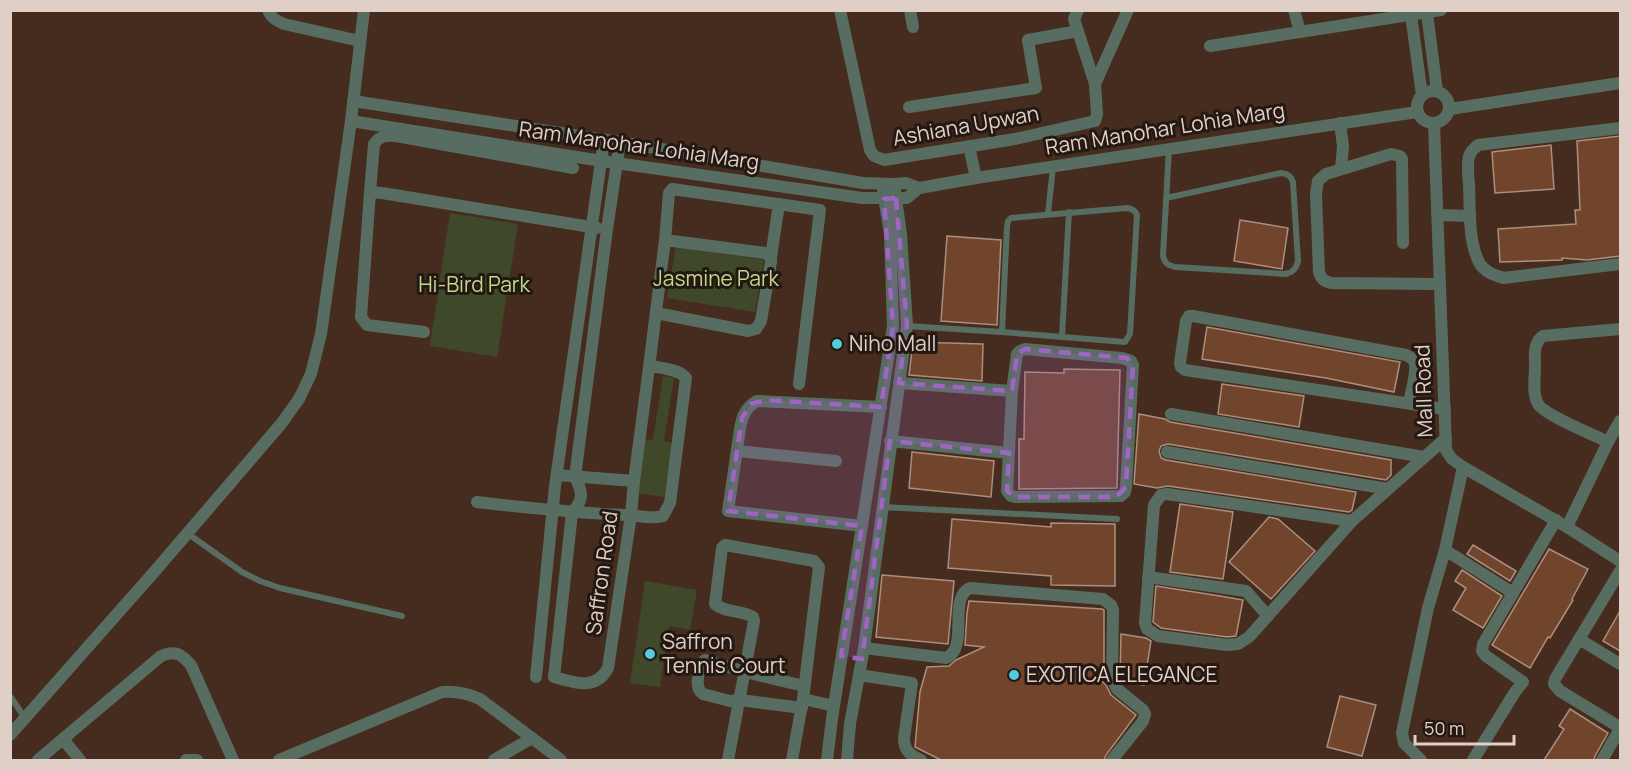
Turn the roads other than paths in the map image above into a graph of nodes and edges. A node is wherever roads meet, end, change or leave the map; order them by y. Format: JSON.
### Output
{"nodes":[{"id":1,"x":268,"y":10,"type":"edge"},
{"id":2,"x":364,"y":10,"type":"edge"},
{"id":3,"x":840,"y":10,"type":"edge"},
{"id":4,"x":910,"y":10,"type":"edge"},
{"id":5,"x":1078,"y":10,"type":"edge"},
{"id":6,"x":1128,"y":10,"type":"edge"},
{"id":7,"x":1294,"y":10,"type":"edge"},
{"id":8,"x":1441,"y":10,"type":"edge"},
{"id":9,"x":1427,"y":13,"type":"junction"},
{"id":10,"x":1382,"y":15,"type":"edge"},
{"id":11,"x":1411,"y":15,"type":"junction"},
{"id":12,"x":913,"y":27,"type":"dead end"},
{"id":13,"x":1078,"y":31,"type":"junction"},
{"id":14,"x":1300,"y":32,"type":"junction"},
{"id":15,"x":360,"y":41,"type":"junction"},
{"id":16,"x":1210,"y":46,"type":"dead end"},
{"id":17,"x":1620,"y":83,"type":"edge"},
{"id":18,"x":1095,"y":84,"type":"junction"},
{"id":19,"x":1437,"y":91,"type":"junction"},
{"id":20,"x":1422,"y":95,"type":"junction"},
{"id":21,"x":353,"y":101,"type":"junction"},
{"id":22,"x":909,"y":107,"type":"dead end"},
{"id":23,"x":1450,"y":109,"type":"junction"},
{"id":24,"x":1417,"y":112,"type":"junction"},
{"id":25,"x":351,"y":121,"type":"junction"},
{"id":26,"x":1340,"y":123,"type":"junction"},
{"id":27,"x":1434,"y":124,"type":"junction"},
{"id":28,"x":1620,"y":128,"type":"edge"},
{"id":29,"x":604,"y":140,"type":"junction"},
{"id":30,"x":621,"y":142,"type":"junction"},
{"id":31,"x":969,"y":146,"type":"junction"},
{"id":32,"x":1169,"y":148,"type":"junction"},
{"id":33,"x":602,"y":161,"type":"junction"},
{"id":34,"x":618,"y":163,"type":"junction"},
{"id":35,"x":1053,"y":166,"type":"junction"},
{"id":36,"x":573,"y":168,"type":"dead end"},
{"id":37,"x":1341,"y":169,"type":"junction"},
{"id":38,"x":976,"y":178,"type":"junction"},
{"id":39,"x":888,"y":184,"type":"junction"},
{"id":40,"x":919,"y":188,"type":"junction"},
{"id":41,"x":370,"y":192,"type":"junction"},
{"id":42,"x":1166,"y":198,"type":"junction"},
{"id":43,"x":890,"y":199,"type":"junction"},
{"id":44,"x":779,"y":204,"type":"junction"},
{"id":45,"x":1069,"y":212,"type":"junction"},
{"id":46,"x":1048,"y":214,"type":"junction"},
{"id":47,"x":1438,"y":215,"type":"junction"},
{"id":48,"x":1470,"y":216,"type":"junction"},
{"id":49,"x":591,"y":227,"type":"junction"},
{"id":50,"x":607,"y":229,"type":"junction"},
{"id":51,"x":665,"y":240,"type":"junction"},
{"id":52,"x":1403,"y":243,"type":"dead end"},
{"id":53,"x":771,"y":257,"type":"junction"},
{"id":54,"x":1620,"y":264,"type":"edge"},
{"id":55,"x":1440,"y":284,"type":"junction"},
{"id":56,"x":580,"y":305,"type":"junction"},
{"id":57,"x":598,"y":307,"type":"junction"},
{"id":58,"x":656,"y":313,"type":"junction"},
{"id":59,"x":907,"y":326,"type":"junction"},
{"id":60,"x":1620,"y":329,"type":"edge"},
{"id":61,"x":424,"y":332,"type":"dead end"},
{"id":62,"x":1002,"y":332,"type":"junction"},
{"id":63,"x":1062,"y":337,"type":"junction"},
{"id":64,"x":650,"y":366,"type":"junction"},
{"id":65,"x":899,"y":383,"type":"junction"},
{"id":66,"x":799,"y":384,"type":"dead end"},
{"id":67,"x":1012,"y":391,"type":"junction"},
{"id":68,"x":1409,"y":402,"type":"junction"},
{"id":69,"x":881,"y":407,"type":"junction"},
{"id":70,"x":1445,"y":408,"type":"junction"},
{"id":71,"x":1171,"y":414,"type":"dead end"},
{"id":72,"x":1620,"y":423,"type":"edge"},
{"id":73,"x":1446,"y":438,"type":"junction"},
{"id":74,"x":890,"y":441,"type":"junction"},
{"id":75,"x":1608,"y":442,"type":"junction"},
{"id":76,"x":737,"y":452,"type":"junction"},
{"id":77,"x":1167,"y":452,"type":"dead end"},
{"id":78,"x":1009,"y":453,"type":"junction"},
{"id":79,"x":1424,"y":457,"type":"junction"},
{"id":80,"x":836,"y":461,"type":"dead end"},
{"id":81,"x":872,"y":464,"type":"junction"},
{"id":82,"x":887,"y":465,"type":"junction"},
{"id":83,"x":1463,"y":467,"type":"junction"},
{"id":84,"x":557,"y":475,"type":"junction"},
{"id":85,"x":574,"y":477,"type":"junction"},
{"id":86,"x":634,"y":481,"type":"junction"},
{"id":87,"x":1388,"y":489,"type":"junction"},
{"id":88,"x":477,"y":502,"type":"dead end"},
{"id":89,"x":882,"y":507,"type":"junction"},
{"id":90,"x":552,"y":511,"type":"junction"},
{"id":91,"x":572,"y":513,"type":"junction"},
{"id":92,"x":631,"y":515,"type":"junction"},
{"id":93,"x":1117,"y":519,"type":"dead end"},
{"id":94,"x":1352,"y":521,"type":"junction"},
{"id":95,"x":1561,"y":524,"type":"junction"},
{"id":96,"x":862,"y":526,"type":"junction"},
{"id":97,"x":188,"y":533,"type":"junction"},
{"id":98,"x":1445,"y":550,"type":"junction"},
{"id":99,"x":1620,"y":561,"type":"edge"},
{"id":100,"x":1620,"y":571,"type":"edge"},
{"id":101,"x":1148,"y":577,"type":"junction"},
{"id":102,"x":1513,"y":593,"type":"junction"},
{"id":103,"x":402,"y":616,"type":"dead end"},
{"id":104,"x":1268,"y":616,"type":"junction"},
{"id":105,"x":1579,"y":639,"type":"junction"},
{"id":106,"x":863,"y":653,"type":"junction"},
{"id":107,"x":842,"y":656,"type":"junction"},
{"id":108,"x":1620,"y":664,"type":"edge"},
{"id":109,"x":745,"y":672,"type":"junction"},
{"id":110,"x":859,"y":675,"type":"junction"},
{"id":111,"x":536,"y":677,"type":"dead end"},
{"id":112,"x":10,"y":696,"type":"edge"},
{"id":113,"x":803,"y":698,"type":"junction"},
{"id":114,"x":740,"y":700,"type":"junction"},
{"id":115,"x":834,"y":706,"type":"junction"},
{"id":116,"x":25,"y":719,"type":"junction"},
{"id":117,"x":10,"y":735,"type":"edge"},
{"id":118,"x":532,"y":738,"type":"junction"},
{"id":119,"x":63,"y":739,"type":"junction"},
{"id":120,"x":38,"y":760,"type":"edge"},
{"id":121,"x":80,"y":760,"type":"edge"},
{"id":122,"x":186,"y":760,"type":"edge"},
{"id":123,"x":196,"y":760,"type":"edge"},
{"id":124,"x":233,"y":760,"type":"edge"},
{"id":125,"x":282,"y":760,"type":"edge"},
{"id":126,"x":494,"y":760,"type":"edge"},
{"id":127,"x":561,"y":760,"type":"edge"},
{"id":128,"x":729,"y":760,"type":"edge"},
{"id":129,"x":792,"y":760,"type":"edge"},
{"id":130,"x":827,"y":760,"type":"edge"},
{"id":131,"x":847,"y":760,"type":"edge"},
{"id":132,"x":921,"y":760,"type":"edge"},
{"id":133,"x":1112,"y":760,"type":"edge"},
{"id":134,"x":1421,"y":760,"type":"edge"},
{"id":135,"x":1473,"y":760,"type":"edge"},
{"id":136,"x":1602,"y":760,"type":"edge"}],
"edges":[{"from":1,"to":15,"type":"street"},
{"from":2,"to":15,"type":"street"},
{"from":3,"to":31,"type":"street","name":"Ashiana Upwan"},
{"from":4,"to":12,"type":"street"},
{"from":5,"to":13,"type":"street"},
{"from":6,"to":18,"type":"street","name":"Ashiana Upwan"},
{"from":7,"to":14,"type":"street"},
{"from":8,"to":9,"type":"street"},
{"from":9,"to":11,"type":"street"},
{"from":9,"to":19,"type":"street"},
{"from":10,"to":11,"type":"street"},
{"from":10,"to":14,"type":"street"},
{"from":11,"to":20,"type":"street"},
{"from":13,"to":18,"type":"street"},
{"from":13,"to":22,"type":"street"},
{"from":14,"to":16,"type":"street"},
{"from":15,"to":21,"type":"street"},
{"from":17,"to":23,"type":"street"},
{"from":18,"to":31,"type":"street","name":"Ashiana Upwan"},
{"from":19,"to":20,"type":"street"},
{"from":19,"to":23,"type":"street"},
{"from":20,"to":24,"type":"street"},
{"from":21,"to":25,"type":"street"},
{"from":21,"to":29,"type":"street","name":"Ram Manohar Lohia Marg"},
{"from":23,"to":27,"type":"street"},
{"from":24,"to":26,"type":"street","name":"Ram Manohar Lohia Marg"},
{"from":24,"to":27,"type":"street"},
{"from":25,"to":33,"type":"street","name":"Ram Manohar Lohia Marg"},
{"from":25,"to":97,"type":"street"},
{"from":26,"to":32,"type":"street","name":"Ram Manohar Lohia Marg"},
{"from":26,"to":37,"type":"street"},
{"from":27,"to":47,"type":"street","name":"Mall Road"},
{"from":28,"to":48,"type":"street"},
{"from":29,"to":30,"type":"street","name":"Ram Manohar Lohia Marg"},
{"from":29,"to":33,"type":"street"},
{"from":30,"to":34,"type":"street"},
{"from":30,"to":39,"type":"street","name":"Ram Manohar Lohia Marg"},
{"from":31,"to":38,"type":"street"},
{"from":32,"to":35,"type":"street","name":"Ram Manohar Lohia Marg"},
{"from":32,"to":42,"type":"lane"},
{"from":33,"to":34,"type":"street","name":"Ram Manohar Lohia Marg"},
{"from":33,"to":49,"type":"street"},
{"from":34,"to":43,"type":"street","name":"Ram Manohar Lohia Marg"},
{"from":34,"to":50,"type":"street"},
{"from":35,"to":38,"type":"street","name":"Ram Manohar Lohia Marg"},
{"from":35,"to":46,"type":"lane"},
{"from":36,"to":41,"type":"street"},
{"from":37,"to":52,"type":"street"},
{"from":37,"to":55,"type":"street"},
{"from":38,"to":40,"type":"street","name":"Ram Manohar Lohia Marg"},
{"from":39,"to":40,"type":"street","name":"Ram Manohar Lohia Marg"},
{"from":39,"to":43,"type":"street"},
{"from":40,"to":43,"type":"street","name":"Ram Manohar Lohia Marg"},
{"from":41,"to":49,"type":"street"},
{"from":41,"to":61,"type":"street"},
{"from":42,"to":42,"type":"lane"},
{"from":43,"to":59,"type":"street"},
{"from":43,"to":69,"type":"street"},
{"from":44,"to":51,"type":"street"},
{"from":44,"to":53,"type":"street"},
{"from":44,"to":66,"type":"street"},
{"from":45,"to":46,"type":"lane"},
{"from":45,"to":63,"type":"lane"},
{"from":45,"to":63,"type":"lane"},
{"from":46,"to":62,"type":"lane"},
{"from":47,"to":48,"type":"street"},
{"from":47,"to":55,"type":"street","name":"Mall Road"},
{"from":48,"to":54,"type":"street"},
{"from":49,"to":50,"type":"street"},
{"from":49,"to":56,"type":"street"},
{"from":50,"to":57,"type":"street"},
{"from":51,"to":53,"type":"street"},
{"from":51,"to":58,"type":"street"},
{"from":53,"to":58,"type":"street"},
{"from":55,"to":70,"type":"street","name":"Mall Road"},
{"from":56,"to":57,"type":"street"},
{"from":56,"to":84,"type":"street"},
{"from":57,"to":85,"type":"street"},
{"from":58,"to":64,"type":"street"},
{"from":59,"to":62,"type":"lane"},
{"from":59,"to":65,"type":"street"},
{"from":60,"to":75,"type":"street"},
{"from":62,"to":63,"type":"lane"},
{"from":64,"to":86,"type":"street"},
{"from":64,"to":92,"type":"street"},
{"from":65,"to":67,"type":"street"},
{"from":65,"to":74,"type":"street"},
{"from":67,"to":78,"type":"street"},
{"from":67,"to":78,"type":"street"},
{"from":68,"to":68,"type":"street"},
{"from":68,"to":70,"type":"street"},
{"from":69,"to":76,"type":"street"},
{"from":69,"to":81,"type":"street"},
{"from":70,"to":73,"type":"street","name":"Mall Road"},
{"from":71,"to":79,"type":"street"},
{"from":72,"to":75,"type":"street"},
{"from":73,"to":79,"type":"street"},
{"from":73,"to":83,"type":"street","name":"Mall Road"},
{"from":74,"to":78,"type":"street"},
{"from":74,"to":82,"type":"street"},
{"from":75,"to":95,"type":"street"},
{"from":76,"to":80,"type":"street"},
{"from":76,"to":96,"type":"street"},
{"from":77,"to":87,"type":"street"},
{"from":79,"to":87,"type":"street"},
{"from":81,"to":82,"type":"street"},
{"from":81,"to":96,"type":"street"},
{"from":82,"to":89,"type":"street"},
{"from":83,"to":95,"type":"street","name":"Mall Road"},
{"from":83,"to":98,"type":"street"},
{"from":84,"to":85,"type":"street","name":"Saffron Road"},
{"from":84,"to":90,"type":"street"},
{"from":85,"to":86,"type":"street","name":"Saffron Road"},
{"from":85,"to":91,"type":"street"},
{"from":86,"to":92,"type":"street","name":"Saffron Road"},
{"from":87,"to":94,"type":"street"},
{"from":88,"to":90,"type":"street"},
{"from":89,"to":93,"type":"lane"},
{"from":89,"to":106,"type":"street"},
{"from":90,"to":91,"type":"street"},
{"from":90,"to":111,"type":"street"},
{"from":91,"to":92,"type":"street"},
{"from":91,"to":92,"type":"street","name":"Saffron Road"},
{"from":94,"to":101,"type":"street"},
{"from":94,"to":104,"type":"street"},
{"from":95,"to":99,"type":"street","name":"Mall Road"},
{"from":95,"to":102,"type":"street"},
{"from":96,"to":107,"type":"street"},
{"from":97,"to":103,"type":"lane"},
{"from":97,"to":116,"type":"street"},
{"from":98,"to":102,"type":"street"},
{"from":98,"to":134,"type":"street"},
{"from":100,"to":105,"type":"street"},
{"from":101,"to":104,"type":"street"},
{"from":101,"to":104,"type":"street"},
{"from":102,"to":135,"type":"street"},
{"from":105,"to":108,"type":"street"},
{"from":105,"to":136,"type":"street"},
{"from":106,"to":107,"type":"street"},
{"from":106,"to":110,"type":"street"},
{"from":106,"to":133,"type":"street"},
{"from":107,"to":115,"type":"street"},
{"from":109,"to":113,"type":"street"},
{"from":109,"to":113,"type":"street"},
{"from":109,"to":114,"type":"street"},
{"from":109,"to":114,"type":"street"},
{"from":110,"to":131,"type":"street"},
{"from":110,"to":132,"type":"street"},
{"from":112,"to":116,"type":"lane"},
{"from":113,"to":114,"type":"street"},
{"from":113,"to":115,"type":"street"},
{"from":113,"to":129,"type":"street"},
{"from":114,"to":128,"type":"street"},
{"from":115,"to":130,"type":"street"},
{"from":116,"to":117,"type":"street"},
{"from":118,"to":125,"type":"street"},
{"from":118,"to":126,"type":"street"},
{"from":118,"to":127,"type":"street"},
{"from":119,"to":120,"type":"street"},
{"from":119,"to":121,"type":"street"},
{"from":119,"to":124,"type":"street"},
{"from":122,"to":123,"type":"street"}]}
